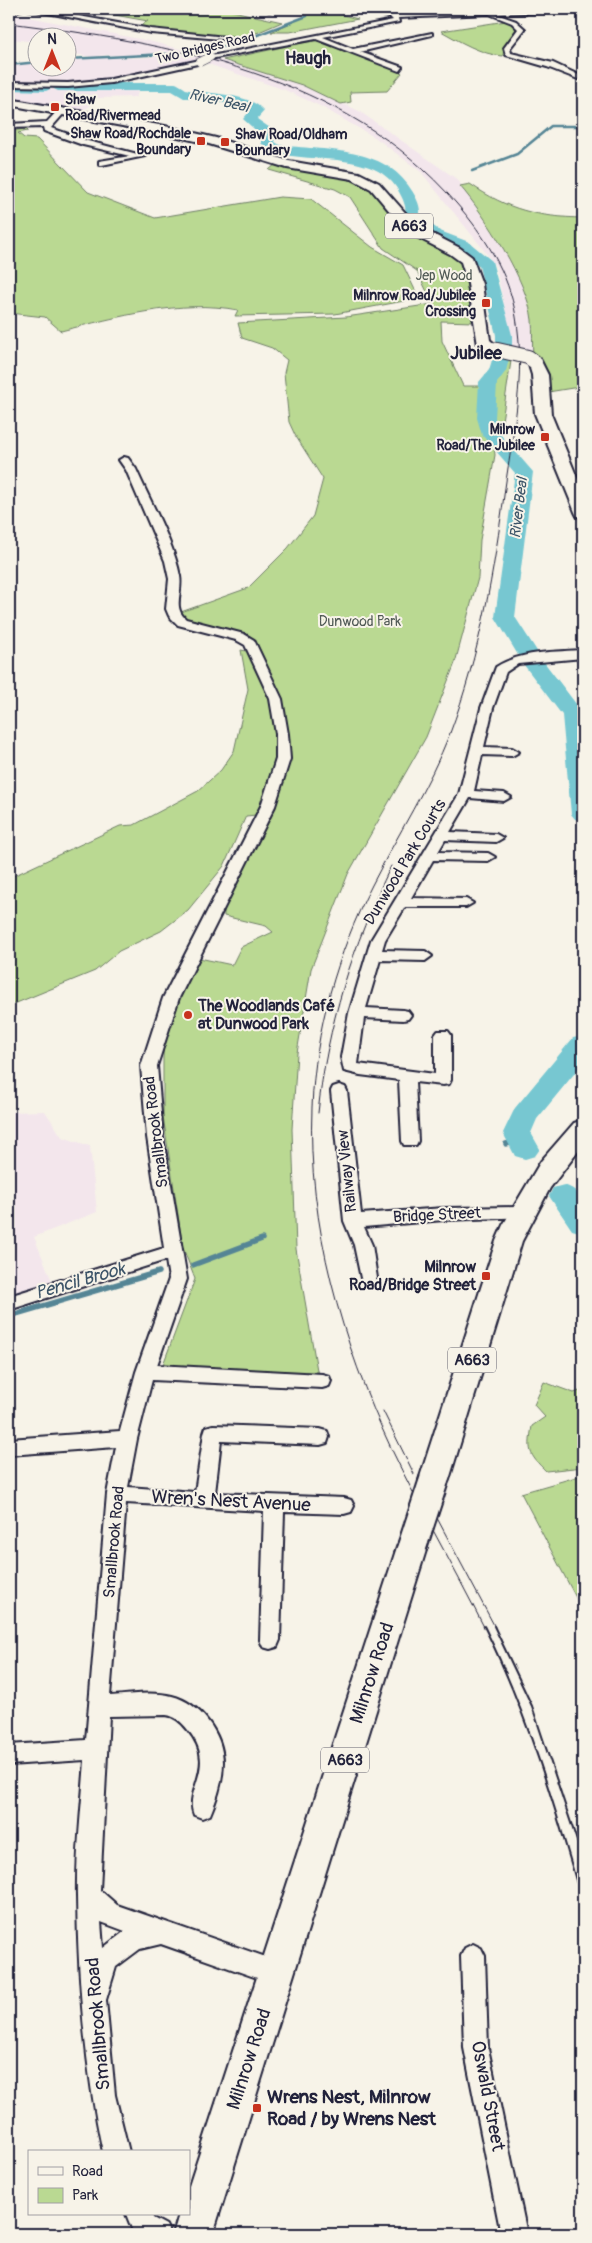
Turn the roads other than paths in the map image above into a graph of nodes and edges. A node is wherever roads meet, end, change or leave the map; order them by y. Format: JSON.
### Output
{"nodes":[{"id":1,"x":18,"y":9,"type":"edge"},
{"id":2,"x":30,"y":9,"type":"edge"},
{"id":3,"x":269,"y":9,"type":"edge"},
{"id":4,"x":274,"y":9,"type":"edge"},
{"id":5,"x":363,"y":9,"type":"edge"},
{"id":6,"x":583,"y":9,"type":"edge"},
{"id":7,"x":9,"y":10,"type":"edge"},
{"id":8,"x":415,"y":12,"type":"edge"},
{"id":9,"x":487,"y":13,"type":"junction"},
{"id":10,"x":392,"y":16,"type":"junction"},
{"id":11,"x":430,"y":34,"type":"dead end"},
{"id":12,"x":232,"y":38,"type":"dead end"},
{"id":13,"x":319,"y":38,"type":"junction"},
{"id":14,"x":353,"y":51,"type":"junction"},
{"id":15,"x":399,"y":69,"type":"dead end"},
{"id":16,"x":583,"y":79,"type":"edge"},
{"id":17,"x":9,"y":84,"type":"edge"},
{"id":18,"x":9,"y":102,"type":"edge"},
{"id":19,"x":62,"y":111,"type":"junction"},
{"id":20,"x":48,"y":124,"type":"junction"},
{"id":21,"x":9,"y":126,"type":"edge"},
{"id":22,"x":102,"y":162,"type":"dead end"},
{"id":23,"x":124,"y":460,"type":"dead end"},
{"id":24,"x":583,"y":512,"type":"edge"},
{"id":25,"x":583,"y":654,"type":"edge"},
{"id":26,"x":477,"y":751,"type":"junction"},
{"id":27,"x":512,"y":752,"type":"dead end"},
{"id":28,"x":466,"y":794,"type":"junction"},
{"id":29,"x":504,"y":797,"type":"dead end"},
{"id":30,"x":441,"y":836,"type":"junction"},
{"id":31,"x":496,"y":838,"type":"dead end"},
{"id":32,"x":430,"y":856,"type":"junction"},
{"id":33,"x":488,"y":857,"type":"dead end"},
{"id":34,"x":402,"y":902,"type":"junction"},
{"id":35,"x":466,"y":903,"type":"dead end"},
{"id":36,"x":373,"y":955,"type":"junction"},
{"id":37,"x":425,"y":956,"type":"dead end"},
{"id":38,"x":357,"y":1013,"type":"junction"},
{"id":39,"x":403,"y":1015,"type":"dead end"},
{"id":40,"x":443,"y":1035,"type":"dead end"},
{"id":41,"x":407,"y":1076,"type":"junction"},
{"id":42,"x":339,"y":1091,"type":"dead end"},
{"id":43,"x":583,"y":1129,"type":"edge"},
{"id":44,"x":410,"y":1140,"type":"dead end"},
{"id":45,"x":521,"y":1213,"type":"junction"},
{"id":46,"x":353,"y":1221,"type":"junction"},
{"id":47,"x":172,"y":1252,"type":"junction"},
{"id":48,"x":368,"y":1278,"type":"dead end"},
{"id":49,"x":9,"y":1303,"type":"edge"},
{"id":50,"x":145,"y":1372,"type":"junction"},
{"id":51,"x":322,"y":1381,"type":"dead end"},
{"id":52,"x":320,"y":1437,"type":"dead end"},
{"id":53,"x":128,"y":1439,"type":"junction"},
{"id":54,"x":9,"y":1447,"type":"edge"},
{"id":55,"x":117,"y":1494,"type":"junction"},
{"id":56,"x":204,"y":1501,"type":"junction"},
{"id":57,"x":274,"y":1504,"type":"junction"},
{"id":58,"x":344,"y":1506,"type":"dead end"},
{"id":59,"x":270,"y":1640,"type":"dead end"},
{"id":60,"x":99,"y":1706,"type":"junction"},
{"id":61,"x":98,"y":1749,"type":"junction"},
{"id":62,"x":9,"y":1755,"type":"edge"},
{"id":63,"x":202,"y":1807,"type":"dead end"},
{"id":64,"x":88,"y":1894,"type":"junction"},
{"id":65,"x":162,"y":1932,"type":"junction"},
{"id":66,"x":473,"y":1956,"type":"dead end"},
{"id":67,"x":277,"y":1973,"type":"junction"},
{"id":68,"x":94,"y":2000,"type":"junction"},
{"id":69,"x":116,"y":2150,"type":"edge"},
{"id":70,"x":193,"y":2234,"type":"edge"},
{"id":71,"x":514,"y":2234,"type":"edge"}],
"edges":[{"from":1,"to":7,"type":"main road"},
{"from":2,"to":12,"type":"street"},
{"from":3,"to":4,"type":"street"},
{"from":5,"to":10,"type":"street"},
{"from":6,"to":9,"type":"street"},
{"from":8,"to":9,"type":"street"},
{"from":8,"to":10,"type":"street"},
{"from":9,"to":16,"type":"street"},
{"from":10,"to":13,"type":"street","name":"Two Bridges Road"},
{"from":11,"to":14,"type":"street"},
{"from":13,"to":14,"type":"street"},
{"from":13,"to":17,"type":"street","name":"Two Bridges Road","bridge":true},
{"from":14,"to":15,"type":"street"},
{"from":18,"to":19,"type":"main road","number":"A663"},
{"from":19,"to":20,"type":"street"},
{"from":19,"to":24,"type":"main road","number":"A663","bridge":true},
{"from":20,"to":21,"type":"street"},
{"from":20,"to":22,"type":"street"},
{"from":23,"to":47,"type":"street","name":"Smallbrook Road"},
{"from":25,"to":26,"type":"street","name":"Dunwood Park Courts"},
{"from":26,"to":27,"type":"street"},
{"from":26,"to":28,"type":"street","name":"Dunwood Park Courts"},
{"from":28,"to":29,"type":"street"},
{"from":28,"to":30,"type":"street","name":"Dunwood Park Courts"},
{"from":30,"to":31,"type":"street"},
{"from":30,"to":32,"type":"street","name":"Dunwood Park Courts"},
{"from":32,"to":33,"type":"street"},
{"from":32,"to":34,"type":"street","name":"Dunwood Park Courts"},
{"from":34,"to":35,"type":"street"},
{"from":34,"to":36,"type":"street","name":"Dunwood Park Courts"},
{"from":36,"to":37,"type":"street"},
{"from":36,"to":38,"type":"street","name":"Dunwood Park Courts"},
{"from":38,"to":39,"type":"street"},
{"from":38,"to":41,"type":"street","name":"Dunwood Park Courts"},
{"from":40,"to":41,"type":"street","name":"Dunwood Park Courts"},
{"from":41,"to":44,"type":"street"},
{"from":42,"to":46,"type":"street","name":"Railway View"},
{"from":43,"to":45,"type":"main road","name":"Milnrow Road","number":"A663"},
{"from":45,"to":46,"type":"street","name":"Bridge Street"},
{"from":45,"to":67,"type":"main road","name":"Milnrow Road","number":"A663","bridge":true},
{"from":46,"to":48,"type":"street","name":"Railway View"},
{"from":47,"to":49,"type":"street"},
{"from":47,"to":50,"type":"street","name":"Smallbrook Road"},
{"from":50,"to":51,"type":"street"},
{"from":50,"to":53,"type":"street","name":"Smallbrook Road"},
{"from":52,"to":56,"type":"street"},
{"from":53,"to":54,"type":"street"},
{"from":53,"to":55,"type":"street","name":"Smallbrook Road"},
{"from":55,"to":56,"type":"street","name":"Wren's Nest Avenue"},
{"from":55,"to":60,"type":"street","name":"Smallbrook Road"},
{"from":56,"to":57,"type":"street","name":"Wren's Nest Avenue"},
{"from":57,"to":58,"type":"street","name":"Wren's Nest Avenue"},
{"from":57,"to":59,"type":"street"},
{"from":60,"to":61,"type":"street","name":"Smallbrook Road"},
{"from":60,"to":63,"type":"street"},
{"from":61,"to":62,"type":"street"},
{"from":61,"to":64,"type":"street","name":"Smallbrook Road"},
{"from":64,"to":65,"type":"street"},
{"from":64,"to":68,"type":"street","name":"Smallbrook Road"},
{"from":65,"to":67,"type":"street"},
{"from":65,"to":68,"type":"street"},
{"from":66,"to":71,"type":"street","name":"Oswald Street"},
{"from":67,"to":70,"type":"main road","name":"Milnrow Road","number":"A663"},
{"from":68,"to":69,"type":"street","name":"Smallbrook Road"}]}
